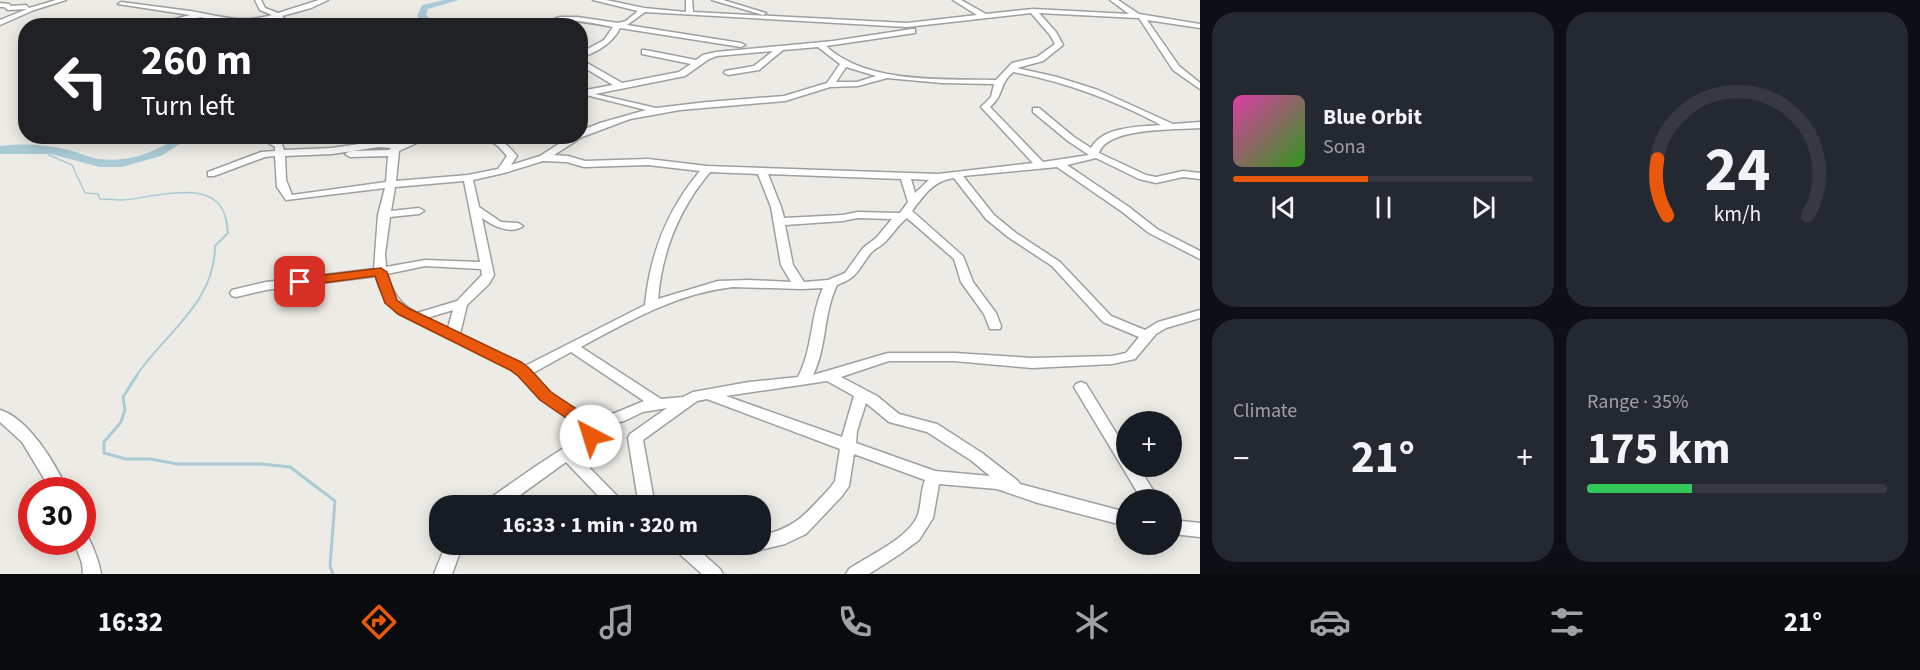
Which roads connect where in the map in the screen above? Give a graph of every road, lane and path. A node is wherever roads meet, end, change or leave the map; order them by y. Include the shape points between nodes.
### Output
1 (63, 0) edge
2 (258, 0) edge
3 (326, 0) edge
4 (596, 0) edge
5 (689, 0) edge
6 (715, 0) edge
7 (956, 0) edge
8 (1114, 0) edge
9 (121, 3) dead end
10 (0, 5) edge
11 (40, 7) junction
12 (171, 9) junction
13 (644, 10) junction
14 (1033, 11) junction
15 (690, 14) junction
16 (767, 14) dead end
17 (201, 15) junction
18 (277, 16) junction
19 (984, 16) junction
20 (1139, 16) junction
21 (185, 18) joint
22 (212, 18) edge
23 (265, 18) edge
24 (964, 19) junction
25 (588, 22) edge
26 (0, 23) edge
27 (617, 26) junction
28 (1200, 26) edge
29 (819, 43) junction
30 (779, 48) junction
31 (588, 51) edge
32 (645, 52) dead end
33 (698, 63) junction
34 (844, 64) junction
35 (588, 66) edge
36 (1012, 69) junction
37 (729, 73) dead end
38 (890, 75) junction
39 (1000, 82) junction
40 (830, 85) junction
41 (622, 87) junction
42 (1200, 87) edge
43 (588, 93) edge
44 (588, 95) edge
45 (1036, 110) dead end
46 (662, 111) junction
47 (1174, 128) junction
48 (1198, 129) edge
49 (588, 132) edge
50 (275, 144) edge
51 (410, 144) edge
52 (501, 144) edge
53 (566, 144) edge
54 (397, 150) junction
55 (279, 153) junction
56 (1094, 154) junction
57 (542, 158) junction
58 (1059, 164) junction
59 (1041, 166) junction
60 (707, 169) junction
61 (762, 170) junction
62 (501, 171) junction
63 (211, 174) dead end
64 (905, 176) junction
65 (958, 176) junction
66 (1200, 176) edge
67 (938, 177) junction
68 (468, 178) junction
69 (391, 184) junction
70 (476, 209) junction
71 (907, 210) junction
72 (419, 211) dead end
73 (383, 215) junction
74 (779, 222) junction
75 (518, 226) dead end
76 (1200, 256) edge
77 (485, 266) junction
78 (381, 272) junction
79 (832, 282) junction
80 (799, 285) junction
81 (236, 293) dead end
82 (461, 304) junction
83 (651, 308) junction
84 (1200, 314) edge
85 (417, 317) junction
86 (995, 326) dead end
87 (453, 334) junction
88 (1148, 336) junction
89 (572, 347) junction
90 (524, 372) junction
91 (829, 376) junction
92 (803, 380) junction
93 (1081, 387) dead end
94 (708, 394) junction
95 (862, 395) junction
96 (660, 405) junction
97 (0, 415) edge
98 (588, 424) junction
99 (1116, 445) edge
100 (847, 447) junction
101 (567, 454) junction
102 (51, 477) edge
103 (934, 477) junction
104 (1015, 488) junction
105 (508, 495) edge
106 (609, 495) edge
107 (645, 495) edge
108 (1116, 516) edge
109 (1182, 528) edge
110 (1200, 530) edge
111 (771, 540) edge
112 (88, 555) edge
113 (451, 555) edge
114 (692, 555) edge
115 (92, 574) edge
116 (443, 574) edge
117 (714, 574) edge
118 (855, 574) edge

1 - 11 street
2 - 18 street via 261,9
3 - 18 street
4 - 13 street
5 - 15 street
6 - 16 street
7 - 19 street
8 - 20 street
9 - 12 street
10 - 11 street
11 - 26 street
12 - 17 street
12 - 21 street via 166,15
13 - 15 street
13 - 27 street
14 - 19 street
14 - 20 street
14 - 36 street via 1059,44 1043,58
15 - 24 street via 907,25
17 - 21 street
17 - 22 street
18 - 23 street
19 - 24 street
20 - 28 street
20 - 42 street via 1168,59
24 - 29 street
25 - 27 street
27 - 30 street
27 - 31 street via 611,38
29 - 30 street
29 - 34 street
30 - 33 street via 716,54
30 - 37 street via 760,66
32 - 33 street
33 - 41 street via 682,74
34 - 38 street
34 - 40 street
35 - 41 street
36 - 39 street
36 - 47 street via 1119,100
38 - 39 street
38 - 40 street via 858,84
39 - 59 street via 996,98 986,105 986,110
40 - 46 street via 785,98
41 - 43 street
44 - 46 street
45 - 56 street
46 - 49 street via 619,118
47 - 48 street
47 - 56 street via 1112,136 1098,144
50 - 55 street
51 - 54 street
52 - 62 street via 512,156
53 - 57 street
54 - 55 street
54 - 69 street
55 - 63 street via 250,158
55 - 69 street via 288,198
56 - 58 street
56 - 66 street via 1151,179 1183,174
57 - 60 street via 592,164 657,162
57 - 62 street
58 - 59 street
58 - 76 street via 1153,231
59 - 65 street
60 - 61 street
60 - 83 street via 685,197 666,233 655,272
61 - 64 street
61 - 74 street
62 - 68 street
64 - 67 street
64 - 71 street
65 - 67 street
65 - 88 street via 990,217 1056,264 1107,319
67 - 71 street
68 - 69 street
68 - 70 street
69 - 73 street
70 - 75 street via 499,226
70 - 77 street
71 - 74 street
71 - 79 street via 881,241 867,250 848,276
71 - 86 street via 959,258 966,282
72 - 73 street
73 - 78 street
74 - 80 street via 787,265
77 - 78 street via 425,263
77 - 82 street via 486,279
78 - 81 street
78 - 85 street via 392,303
79 - 80 street
79 - 92 street via 817,347
80 - 83 street via 720,285
82 - 85 street
82 - 87 street
83 - 89 street via 621,319
84 - 88 street via 1162,325
85 - 87 street
87 - 90 street
88 - 91 street via 1130,356 1112,360 1009,362 908,356 877,360
89 - 90 street
89 - 96 street
90 - 98 street via 545,396
91 - 92 street
91 - 95 street
92 - 94 street
93 - 99 street
94 - 96 street via 696,393
94 - 100 street
94 - 107 street via 685,401 634,438
95 - 100 street
95 - 104 street via 894,418 932,428
96 - 98 street
97 - 102 street via 25,435
98 - 101 street via 590,438
100 - 103 street
100 - 111 street via 843,482 836,492 800,529
101 - 105 street
101 - 106 street
103 - 104 street via 974,479
103 - 118 street via 922,525 908,539
104 - 108 street
109 - 110 street
112 - 115 street
113 - 116 street
114 - 117 street

